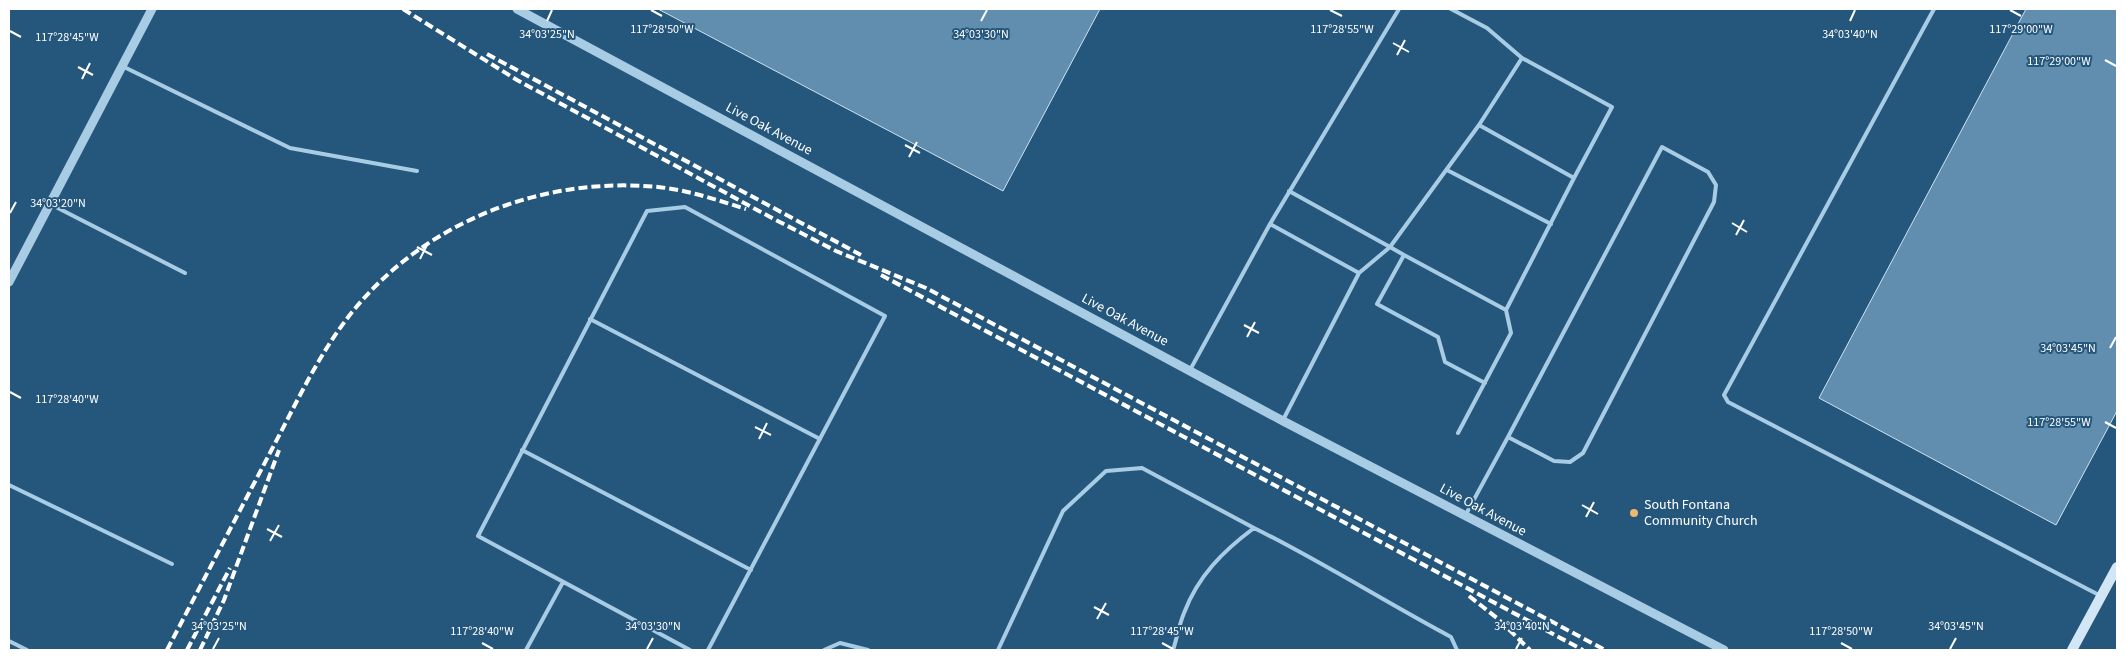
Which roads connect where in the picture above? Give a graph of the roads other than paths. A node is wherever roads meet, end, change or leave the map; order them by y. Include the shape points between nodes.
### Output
1 (152, 9) edge
2 (517, 9) edge
3 (1399, 9) edge
4 (1451, 9) edge
5 (1934, 9) edge
6 (1522, 58) junction
7 (122, 66) junction
8 (1479, 125) junction
9 (1446, 170) junction
10 (417, 171) dead end
11 (1574, 178) junction
12 (1289, 192) junction
13 (50, 204) junction
14 (1270, 224) junction
15 (1551, 224) junction
16 (1390, 247) junction
17 (1404, 254) junction
18 (185, 273) dead end
19 (1360, 273) junction
20 (9, 282) edge
21 (1506, 310) junction
22 (590, 319) junction
23 (1190, 370) junction
24 (1485, 383) junction
25 (1283, 421) junction
26 (1458, 433) dead end
27 (1508, 437) junction
28 (820, 439) junction
29 (522, 450) junction
30 (9, 485) edge
31 (1466, 516) junction
32 (1254, 528) junction
33 (172, 564) dead end
34 (2117, 567) edge
35 (751, 570) junction
36 (562, 582) junction
37 (2101, 596) junction
38 (9, 641) edge
39 (27, 650) edge
40 (526, 650) edge
41 (690, 650) edge
42 (708, 650) edge
43 (824, 650) edge
44 (868, 650) edge
45 (998, 650) edge
46 (1173, 650) edge
47 (1457, 650) edge
48 (1724, 650) edge
49 (2072, 650) edge

1 - 7 street
2 - 23 street, Live Oak Avenue
3 - 12 lane
4 - 6 lane via 1487,28
5 - 37 lane via 1724,395 1728,402
6 - 8 lane
6 - 11 lane via 1612,108
7 - 10 lane via 290,148
7 - 13 street
8 - 9 lane
8 - 11 lane
9 - 15 lane
9 - 16 lane
11 - 15 lane
12 - 14 lane
12 - 16 lane
13 - 18 lane
13 - 20 street
14 - 19 lane
14 - 23 lane
15 - 21 lane
16 - 17 lane
16 - 19 lane
17 - 21 lane
17 - 24 lane via 1377,304 1438,337 1445,362
19 - 25 lane
21 - 24 lane via 1510,333
22 - 28 lane
22 - 28 lane via 646,211 686,207 885,316
22 - 29 lane
23 - 25 street, Live Oak Avenue
24 - 26 lane
25 - 31 street, Live Oak Avenue
27 - 27 lane via 1554,461 1570,462 1583,453 1714,202 1716,185 1708,172 1662,148
27 - 31 lane
28 - 35 lane
29 - 35 lane
29 - 36 lane via 478,536
30 - 33 lane
31 - 48 street, Live Oak Avenue
32 - 45 lane via 1142,468 1106,471 1063,511
32 - 46 lane via 1227,547 1203,576 1184,613
32 - 47 lane via 1298,549 1312,561 1451,637
34 - 37 main road
35 - 42 lane
36 - 40 lane
36 - 41 lane
37 - 49 main road
38 - 39 lane
43 - 44 lane via 840,643

